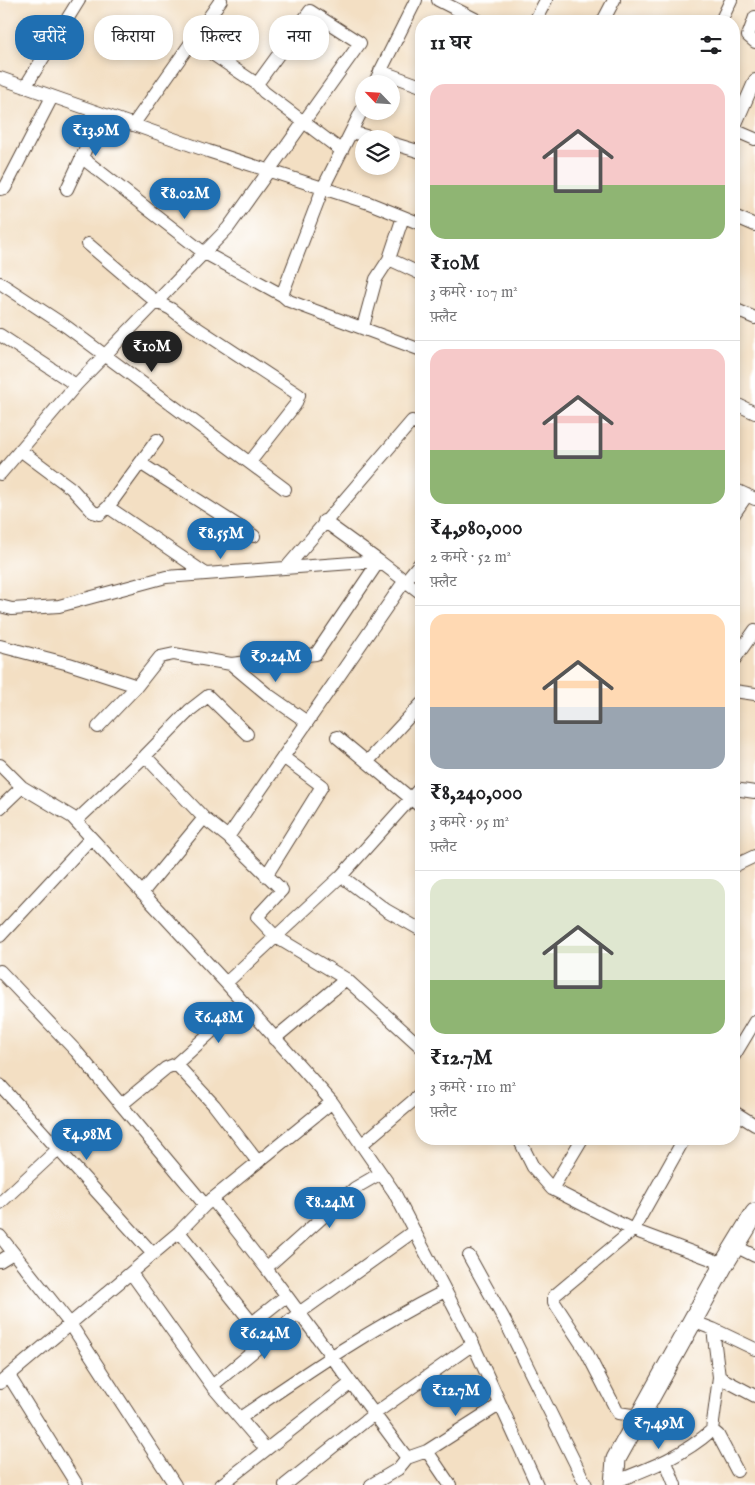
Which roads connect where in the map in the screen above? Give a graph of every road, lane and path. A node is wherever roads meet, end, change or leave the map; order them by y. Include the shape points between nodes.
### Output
1 (79, 0) edge
2 (416, 0) edge
3 (438, 0) edge
4 (546, 0) edge
5 (614, 0) edge
6 (731, 0) edge
7 (220, 1) edge
8 (211, 15) edge
9 (467, 15) edge
10 (539, 15) edge
11 (606, 15) edge
12 (724, 15) edge
13 (755, 17) edge
14 (755, 42) edge
15 (183, 55) edge
16 (222, 60) edge
17 (380, 71) junction
18 (378, 75) edge
19 (0, 78) edge
20 (755, 80) edge
21 (258, 84) junction
22 (415, 84) edge
23 (25, 87) junction
24 (52, 97) junction
25 (102, 114) junction
26 (740, 115) edge
27 (357, 120) edge
28 (303, 122) junction
29 (133, 125) junction
30 (351, 132) junction
31 (740, 132) edge
32 (355, 133) edge
33 (755, 139) edge
34 (400, 146) edge
35 (415, 150) edge
36 (342, 151) junction
37 (81, 157) junction
38 (268, 171) junction
39 (323, 188) junction
40 (67, 189) dead end
41 (0, 190) edge
42 (403, 217) junction
43 (740, 219) edge
44 (415, 222) edge
45 (755, 225) edge
46 (88, 244) dead end
47 (203, 252) junction
48 (389, 259) junction
49 (415, 271) edge
50 (0, 283) edge
51 (282, 295) junction
52 (155, 301) junction
53 (740, 312) edge
54 (755, 318) edge
55 (364, 327) junction
56 (0, 335) edge
57 (415, 348) edge
58 (104, 355) junction
59 (76, 385) junction
60 (740, 406) edge
61 (755, 413) edge
62 (415, 423) edge
63 (157, 440) dead end
64 (20, 450) junction
65 (250, 462) junction
66 (140, 464) junction
67 (0, 474) edge
68 (285, 489) dead end
69 (751, 497) edge
70 (108, 507) junction
71 (740, 508) edge
72 (324, 520) junction
73 (254, 536) dead end
74 (378, 561) junction
75 (286, 568) junction
76 (415, 569) edge
77 (206, 574) junction
78 (405, 581) junction
79 (415, 589) edge
80 (0, 606) edge
81 (755, 630) edge
82 (0, 646) edge
83 (740, 651) edge
84 (231, 664) junction
85 (137, 686) junction
86 (740, 693) edge
87 (755, 694) edge
88 (415, 710) edge
89 (307, 722) junction
90 (98, 727) dead end
91 (247, 734) dead end
92 (337, 737) dead end
93 (145, 756) junction
94 (283, 757) junction
95 (368, 761) junction
96 (0, 765) edge
97 (22, 787) junction
98 (740, 790) edge
99 (755, 792) edge
100 (415, 793) edge
101 (411, 797) junction
102 (415, 801) edge
103 (0, 808) edge
104 (204, 818) junction
105 (76, 821) junction
106 (228, 837) junction
107 (91, 838) junction
108 (755, 856) edge
109 (740, 863) edge
110 (266, 876) junction
111 (341, 876) junction
112 (142, 893) junction
113 (415, 927) edge
114 (0, 936) edge
115 (276, 937) junction
116 (0, 971) edge
117 (346, 979) junction
118 (226, 983) junction
119 (243, 1003) junction
120 (755, 1021) edge
121 (274, 1039) junction
122 (415, 1042) edge
123 (740, 1046) edge
124 (176, 1064) junction
125 (0, 1085) edge
126 (415, 1099) edge
127 (332, 1102) junction
128 (121, 1105) junction
129 (740, 1115) edge
130 (755, 1124) edge
131 (361, 1145) junction
132 (522, 1145) edge
133 (578, 1145) edge
134 (681, 1145) edge
135 (58, 1149) junction
136 (258, 1162) junction
137 (381, 1173) junction
138 (552, 1190) junction
139 (208, 1202) junction
140 (0, 1203) edge
141 (755, 1213) edge
142 (633, 1230) junction
143 (414, 1231) junction
144 (179, 1232) junction
145 (0, 1236) edge
146 (735, 1246) junction
147 (13, 1252) junction
148 (153, 1254) junction
149 (470, 1256) dead end
150 (755, 1256) edge
151 (0, 1261) edge
152 (724, 1264) junction
153 (266, 1268) junction
154 (131, 1273) junction
155 (445, 1291) junction
156 (286, 1296) junction
157 (299, 1313) junction
158 (692, 1321) junction
159 (71, 1325) junction
160 (713, 1329) junction
161 (473, 1344) junction
162 (755, 1349) edge
163 (330, 1356) junction
164 (719, 1376) junction
165 (4, 1380) edge
166 (351, 1383) junction
167 (212, 1386) junction
168 (755, 1396) edge
169 (499, 1405) junction
170 (374, 1414) junction
171 (639, 1416) junction
172 (240, 1418) junction
173 (712, 1430) junction
174 (265, 1448) junction
175 (427, 1451) junction
176 (407, 1458) junction
177 (666, 1462) junction
178 (737, 1472) dead end
179 (614, 1483) edge
180 (77, 1485) edge
181 (175, 1485) edge
182 (221, 1485) edge
183 (285, 1485) edge
184 (372, 1485) edge
185 (450, 1485) edge
186 (537, 1485) edge
187 (586, 1485) edge
188 (675, 1485) edge

1 - 23 street
2 - 17 street
3 - 9 street
4 - 10 street
5 - 11 street
6 - 12 street
7 - 8 street
13 - 14 street via 748,36
15 - 29 street
16 - 21 street
17 - 18 street
17 - 22 street
19 - 23 street
20 - 26 street
21 - 28 street
21 - 28 street via 310,11 360,43
23 - 24 street
24 - 25 street
24 - 41 street via 5,188
25 - 29 street
25 - 37 street
27 - 30 street
28 - 36 street
28 - 38 street
29 - 38 street
30 - 32 street
30 - 36 street
31 - 33 street
34 - 35 street
36 - 39 street
37 - 40 street
37 - 47 street
38 - 39 street
38 - 47 street via 228,228
39 - 42 street
39 - 51 street
42 - 44 street
42 - 48 street
43 - 45 street
46 - 52 street
47 - 51 street
47 - 52 street
48 - 49 street
48 - 55 street via 376,279
50 - 58 street
51 - 55 street via 289,301
52 - 58 street
52 - 65 street via 299,395 295,405
53 - 54 street
55 - 57 street
56 - 59 street
58 - 59 street
58 - 65 street
59 - 64 street
60 - 61 street
62 - 72 street via 412,421
63 - 66 street
64 - 67 street
64 - 70 street via 71,488 93,512 100,514
65 - 68 street
66 - 70 street
66 - 73 street
69 - 71 street
70 - 77 street
72 - 74 street
72 - 75 street
74 - 75 street
74 - 78 street
74 - 84 street via 316,654
75 - 77 street
76 - 78 street
77 - 80 street via 166,577 59,606 12,609
78 - 79 street
78 - 89 street
81 - 83 street
82 - 85 street
84 - 85 street via 174,654 160,657
84 - 89 street
85 - 90 street
86 - 87 street
88 - 95 street
89 - 94 street
91 - 93 street via 208,696
92 - 95 street
93 - 104 street
93 - 105 street
94 - 106 street
94 - 110 street via 322,786
95 - 101 street
96 - 97 street
97 - 103 street
97 - 105 street
98 - 99 street
100 - 101 street
101 - 102 street
101 - 111 street
104 - 106 street
104 - 112 street
105 - 107 street
106 - 110 street
107 - 112 street
107 - 114 street
108 - 109 street
110 - 115 street via 282,890 257,917
111 - 113 street via 386,910
111 - 115 street
112 - 118 street
115 - 117 street
115 - 118 street
116 - 128 street via 76,1051
117 - 121 street
117 - 122 street
118 - 119 street
119 - 121 street
119 - 124 street
120 - 123 street
121 - 127 street
124 - 128 street via 166,1068
124 - 136 street via 214,1105
125 - 135 street
126 - 131 street
127 - 131 street
127 - 136 street
128 - 139 street
129 - 130 street
131 - 137 street
132 - 138 street via 533,1167
133 - 138 street
134 - 142 street
135 - 140 street
135 - 148 street
136 - 139 street
137 - 143 street
137 - 153 street via 355,1188
138 - 142 street
139 - 144 street
139 - 153 street
141 - 146 street
142 - 152 street
142 - 171 street via 554,1296 554,1302 586,1351 618,1413
143 - 155 street
143 - 157 street
144 - 148 street
144 - 156 street via 252,1324
145 - 147 street
146 - 150 street
146 - 152 street
147 - 151 street
147 - 159 street
148 - 154 street
149 - 187 street
152 - 158 street
153 - 156 street
154 - 159 street
154 - 167 street
155 - 161 street
155 - 163 street
156 - 157 street
157 - 163 street
157 - 167 street
158 - 160 street
158 - 171 street
159 - 165 street
159 - 181 street
160 - 162 street
160 - 164 street
161 - 169 street
161 - 170 street
163 - 166 street
163 - 172 street
164 - 168 street
164 - 173 street
165 - 180 street
166 - 170 street
166 - 174 street
167 - 172 street
169 - 175 street
169 - 186 street
170 - 176 street
170 - 183 street
171 - 179 street via 616,1459
172 - 174 street
173 - 177 street via 695,1445
173 - 178 street via 718,1435
174 - 182 street
175 - 176 street
175 - 185 street
176 - 184 street via 398,1469
177 - 179 street
177 - 188 street

